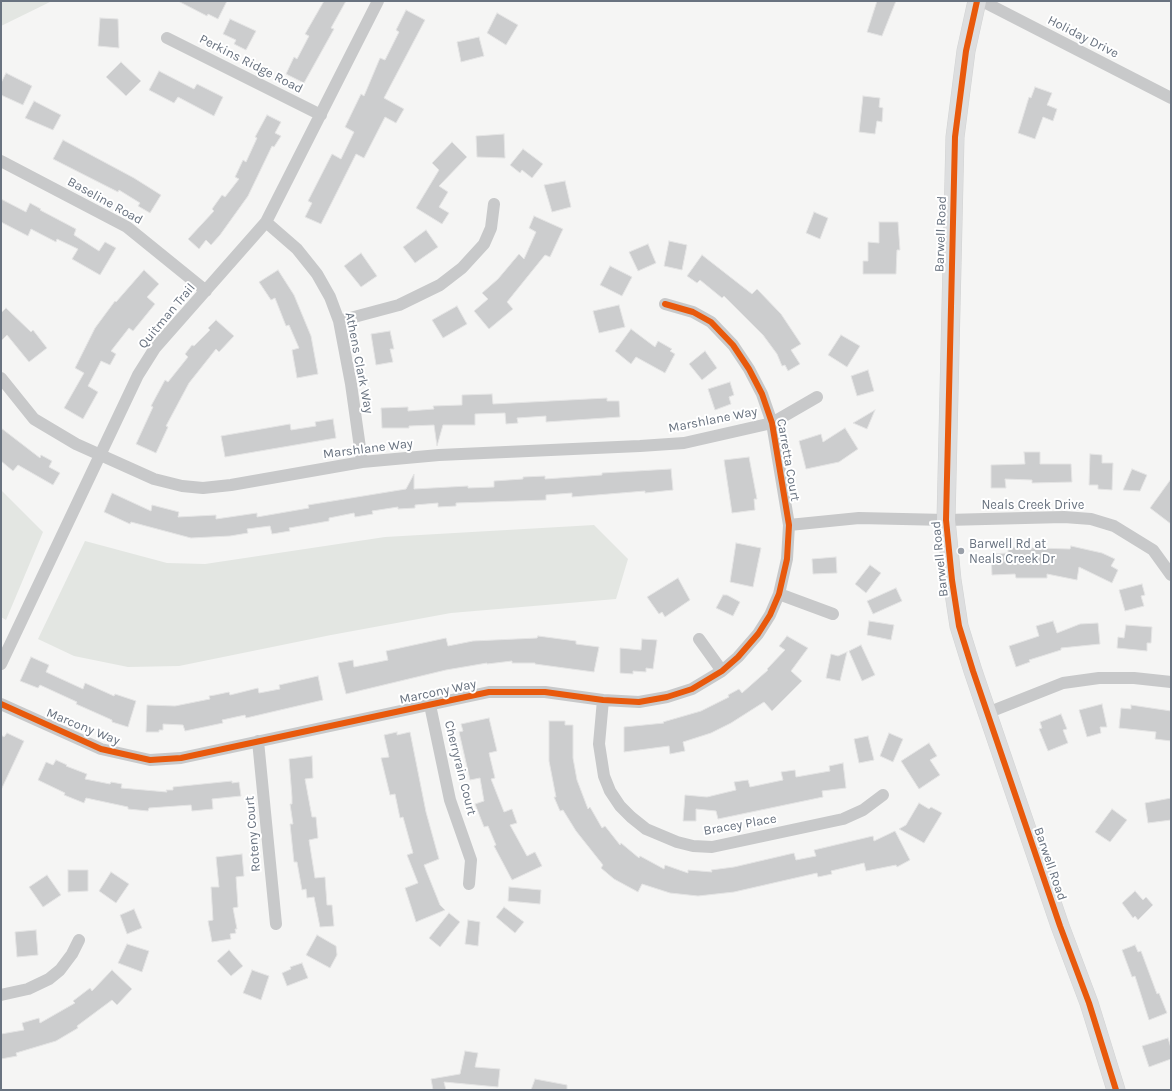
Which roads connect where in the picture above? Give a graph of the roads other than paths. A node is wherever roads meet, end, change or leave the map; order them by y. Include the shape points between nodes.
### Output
1 (378, 1) edge
2 (977, 1) edge
3 (982, 1) edge
4 (167, 38) dead end
5 (1171, 98) edge
6 (321, 115) junction
7 (1, 161) edge
8 (494, 204) dead end
9 (266, 222) junction
10 (206, 291) junction
11 (665, 304) dead end
12 (339, 321) junction
13 (1, 378) edge
14 (817, 397) dead end
15 (772, 423) junction
16 (100, 455) junction
17 (362, 462) junction
18 (946, 520) junction
19 (789, 525) junction
20 (1171, 575) edge
21 (779, 594) junction
22 (833, 614) dead end
23 (699, 639) dead end
24 (1, 664) edge
25 (722, 671) junction
26 (1171, 682) edge
27 (603, 700) junction
28 (1, 704) edge
29 (430, 705) junction
30 (987, 713) junction
31 (258, 741) junction
32 (883, 795) dead end
33 (469, 884) dead end
34 (276, 924) dead end
35 (79, 940) dead end
36 (1, 995) edge
37 (1116, 1090) edge

1 - 6 street, Quitman Trail
2 - 18 street, Barwell Road via 966,51 955,137
3 - 5 street, Holiday Drive
4 - 6 street, Perkins Ridge Road
6 - 9 street, Quitman Trail
7 - 10 street, Baseline Road via 127,227
8 - 12 street via 491,228 484,244 462,268 440,285 399,305
9 - 10 street, Quitman Trail
9 - 12 street, Athens Clark Way via 297,249 317,274 330,297
10 - 16 street, Quitman Trail via 155,348 138,376
11 - 15 street, Carretta Court via 693,312 711,322 733,345 762,394
12 - 17 street, Athens Clark Way
13 - 16 street, Marshlane Way via 34,419
14 - 15 street, Marshlane Way
15 - 17 street, Marshlane Way via 684,443 439,455
15 - 19 street, Carretta Court
16 - 17 street, Marshlane Way via 154,479 202,488 230,486
16 - 24 street, Quitman Trail
18 - 19 street, Neals Creek Drive via 859,518
18 - 20 street, Neals Creek Drive via 1091,519 1114,526 1153,550
18 - 30 street, Barwell Road via 959,626
19 - 21 street, Marcony Way via 787,559
21 - 22 street
21 - 25 street, Marcony Way via 758,634
23 - 25 street
25 - 27 street, Marcony Way via 692,689 667,697 639,702
26 - 30 street via 1106,678 1063,683
27 - 29 street, Marcony Way via 544,692 514,691 489,692
27 - 32 street, Bracey Place via 599,744 602,769 610,791 620,806 641,825 677,842 712,847 843,819 863,810
28 - 31 street, Marcony Way via 101,748 150,760 180,758
29 - 31 street, Marcony Way
29 - 33 street, Cherryrain Court via 450,800 471,860
30 - 37 street, Barwell Road via 1089,1003
31 - 34 street, Roteny Court
35 - 36 street via 60,970 49,979 28,989

